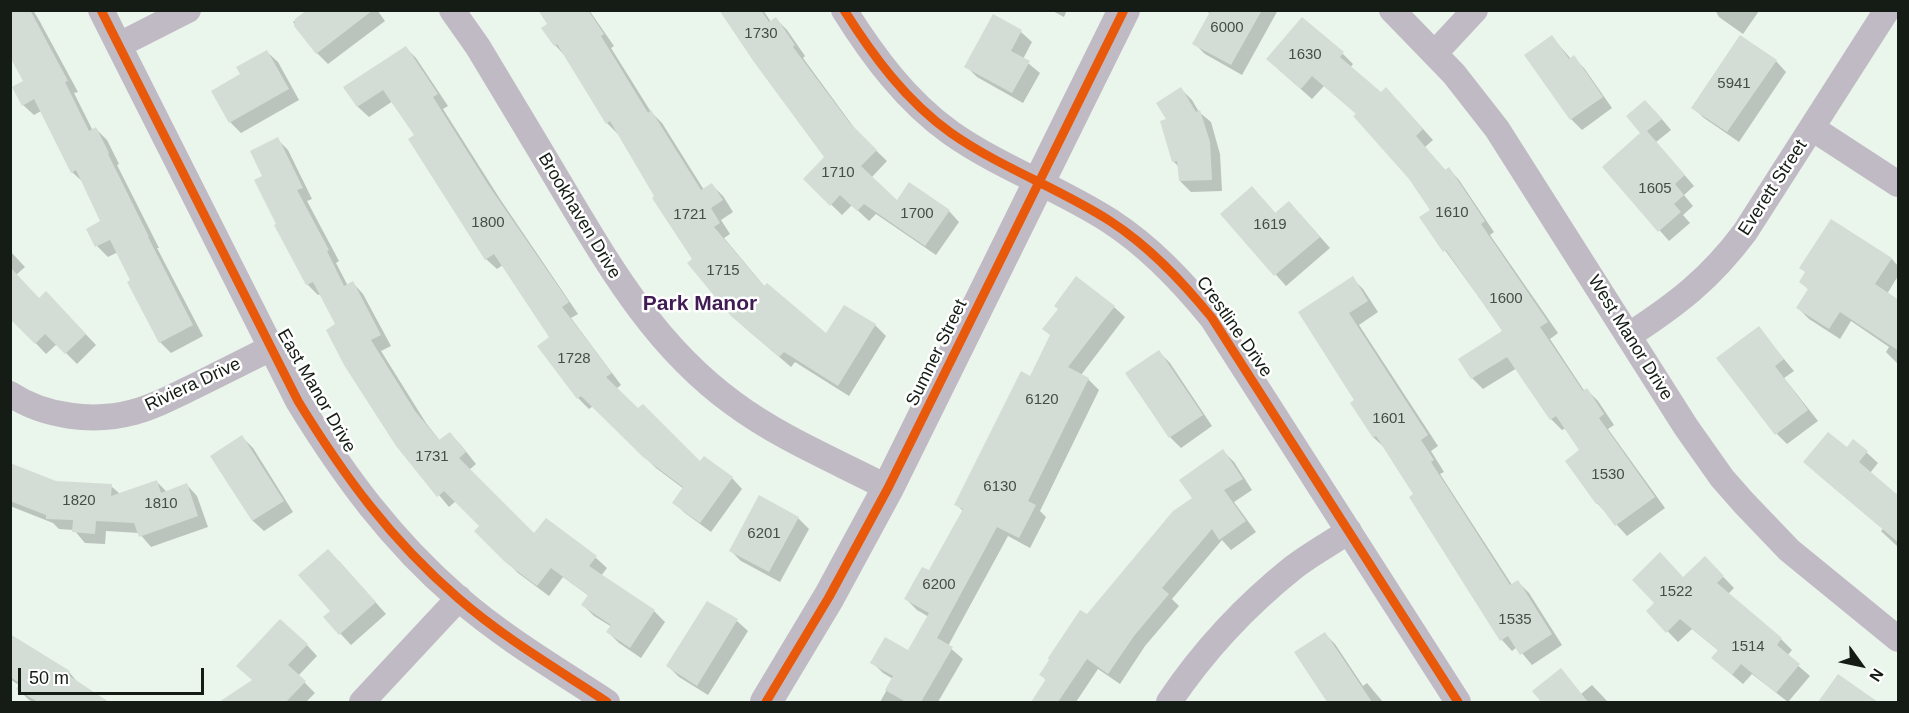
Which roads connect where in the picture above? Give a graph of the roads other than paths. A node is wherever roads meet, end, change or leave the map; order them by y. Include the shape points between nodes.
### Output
1 (101, 10) edge
2 (188, 10) edge
3 (452, 10) edge
4 (844, 10) edge
5 (1124, 10) edge
6 (1392, 10) edge
7 (1475, 10) edge
8 (1887, 10) edge
9 (119, 45) junction
10 (1436, 53) junction
11 (1812, 128) junction
12 (1039, 183) junction
13 (1899, 184) edge
14 (1628, 336) junction
15 (271, 348) junction
16 (10, 394) edge
17 (888, 488) junction
18 (1349, 531) junction
19 (459, 598) junction
20 (1899, 639) edge
21 (362, 702) edge
22 (608, 702) edge
23 (766, 702) edge
24 (1169, 702) edge
25 (1458, 702) edge

1 - 9 street, East Manor Drive
2 - 9 street
3 - 17 street, Brookhaven Drive via 619,282 652,327 732,403 779,433
4 - 12 street, Crestline Drive via 883,68 914,102 988,157
5 - 12 street, Sumner Street
6 - 10 street, West Manor Drive
7 - 10 street
8 - 11 street, Everett Street
9 - 15 street, East Manor Drive
10 - 14 street, West Manor Drive via 1497,129
11 - 13 street
11 - 14 street, Everett Street via 1745,232 1717,267 1668,310
12 - 17 street, Sumner Street
12 - 18 street, Crestline Drive via 1110,221 1148,249 1182,282 1212,318
14 - 20 street, West Manor Drive via 1686,427 1744,503 1814,573
15 - 16 street, Riviera Drive via 133,413 103,418 72,417 41,409
15 - 19 street, East Manor Drive via 330,454 368,505 415,558
17 - 23 street, Sumner Street
18 - 24 street via 1296,565 1250,604 1213,643
18 - 25 street, Crestline Drive
19 - 21 street
19 - 22 street, East Manor Drive via 504,634

